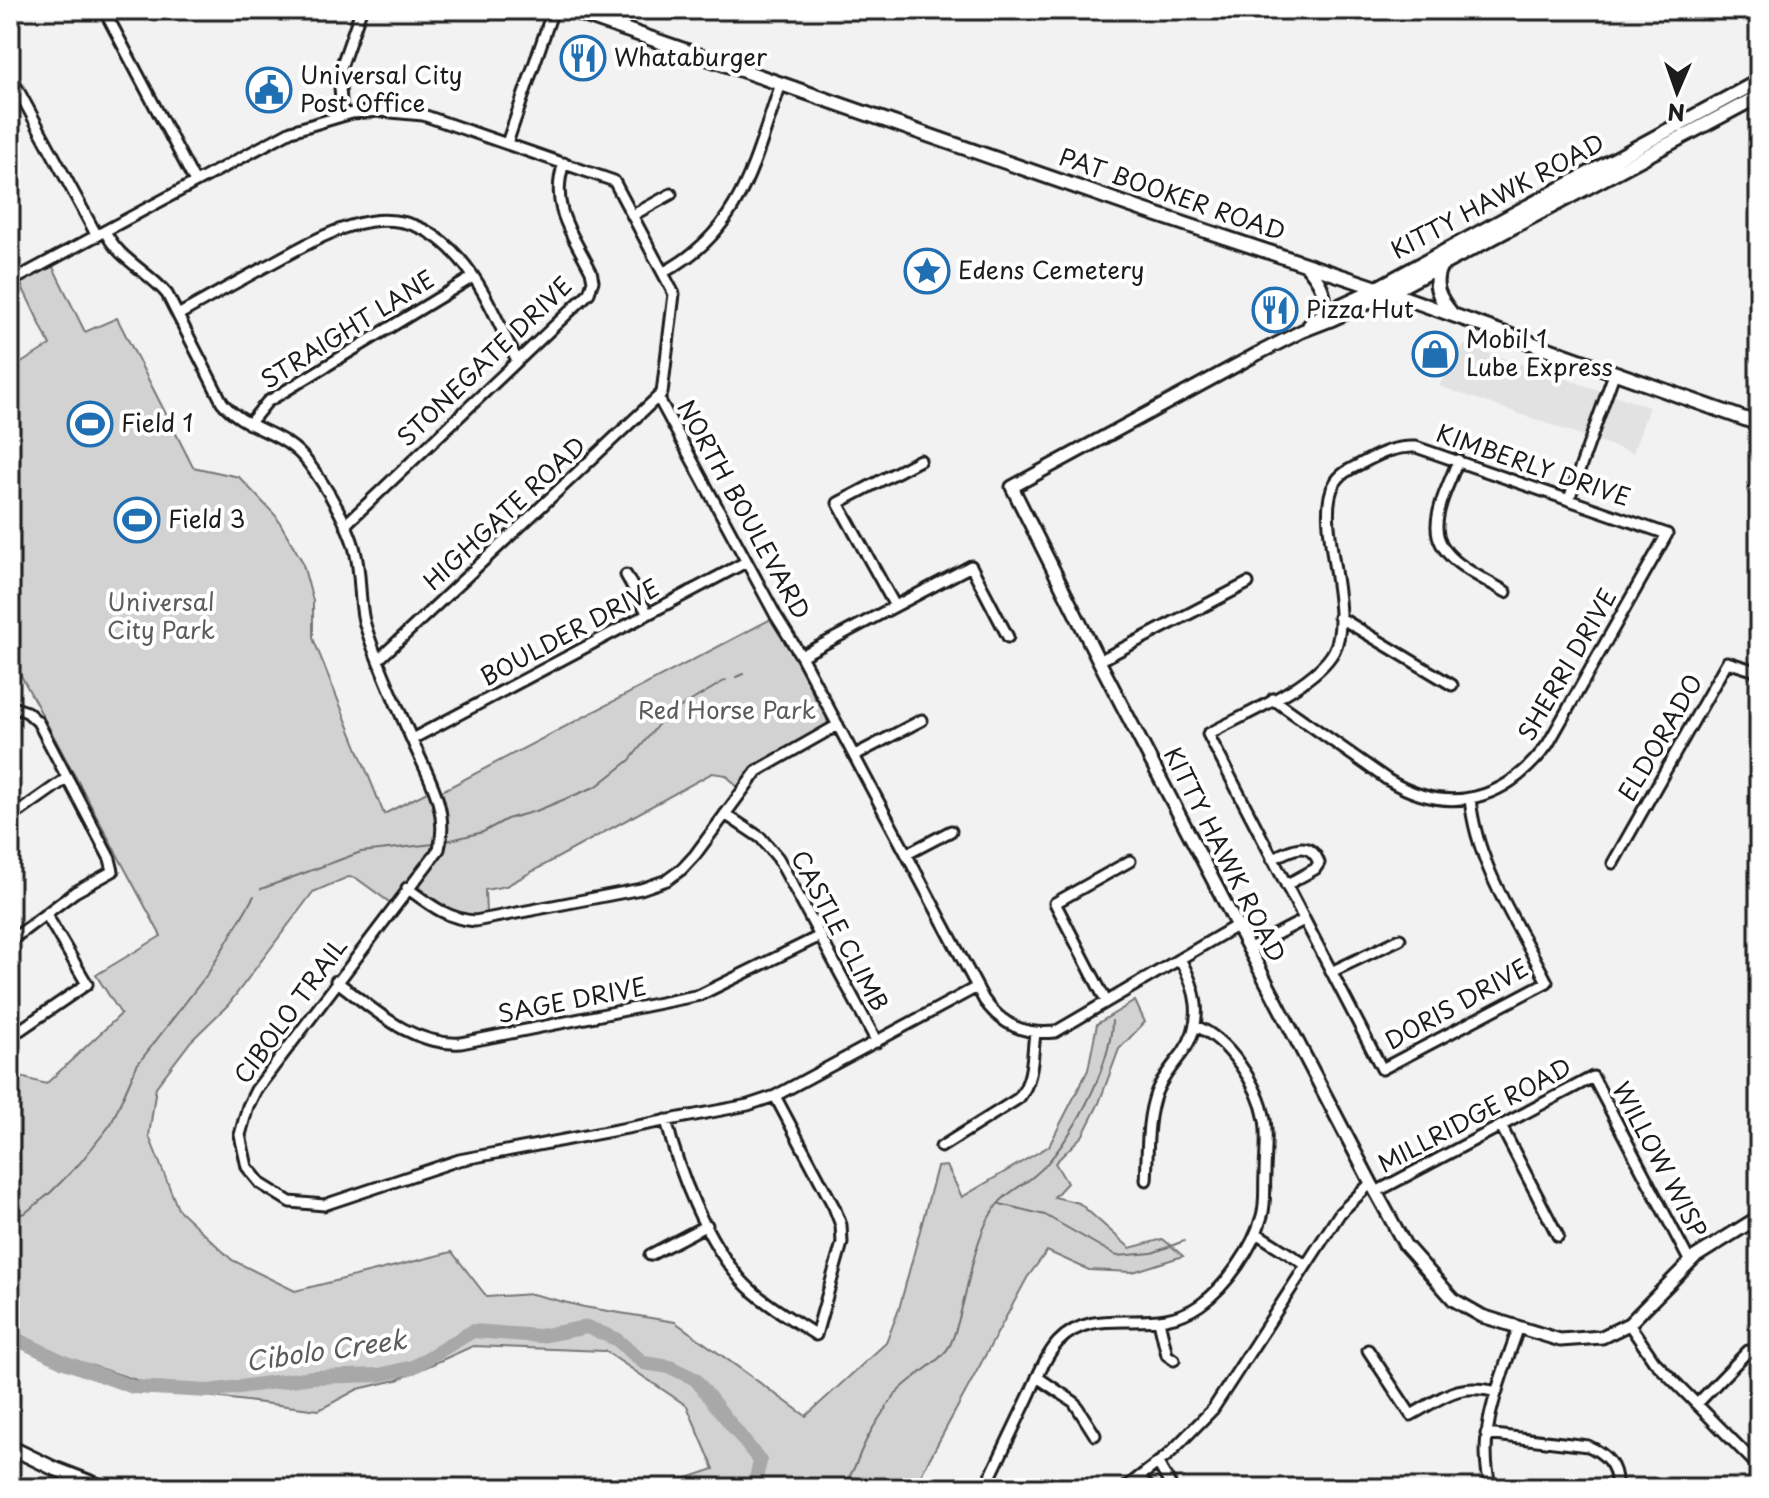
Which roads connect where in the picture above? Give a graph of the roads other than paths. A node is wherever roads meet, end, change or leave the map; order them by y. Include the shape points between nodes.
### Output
1 (104, 10) edge
2 (361, 10) edge
3 (553, 10) edge
4 (569, 10) edge
5 (594, 14) edge
6 (10, 75) edge
7 (1759, 81) edge
8 (781, 84) junction
9 (1759, 96) edge
10 (342, 115) junction
11 (507, 143) junction
12 (564, 163) junction
13 (1609, 169) junction
14 (195, 182) junction
15 (671, 194) dead end
16 (633, 215) junction
17 (1513, 220) junction
18 (101, 233) junction
19 (1305, 264) junction
20 (1441, 265) junction
21 (664, 272) junction
22 (473, 277) junction
23 (10, 282) edge
24 (1383, 290) junction
25 (1325, 312) junction
26 (178, 315) junction
27 (1454, 316) junction
28 (1302, 331) junction
29 (517, 360) junction
30 (1614, 374) junction
31 (658, 397) junction
32 (249, 424) junction
33 (1759, 424) edge
34 (920, 460) dead end
35 (1458, 460) junction
36 (1569, 499) junction
37 (345, 525) junction
38 (1667, 534) joint
39 (746, 562) junction
40 (626, 575) dead end
41 (1248, 583) dead end
42 (1506, 592) dead end
43 (895, 606) junction
44 (648, 614) junction
45 (1339, 617) junction
46 (1008, 637) dead end
47 (801, 656) junction
48 (379, 659) junction
49 (1099, 661) junction
50 (1759, 672) edge
51 (1452, 685) dead end
52 (1273, 699) junction
53 (10, 706) edge
54 (922, 720) dead end
55 (838, 725) junction
56 (412, 739) junction
57 (855, 755) junction
58 (67, 778) junction
59 (1470, 798) junction
60 (19, 812) dead end
61 (725, 814) junction
62 (951, 831) dead end
63 (907, 854) junction
64 (1272, 859) junction
65 (1130, 861) dead end
66 (1613, 863) dead end
67 (1286, 885) junction
68 (407, 888) junction
69 (46, 914) junction
70 (1304, 920) junction
71 (1236, 926) junction
72 (820, 936) junction
73 (1400, 939) dead end
74 (10, 941) edge
75 (1248, 949) junction
76 (1180, 959) junction
77 (1331, 972) junction
78 (336, 981) junction
79 (977, 987) junction
80 (1106, 1001) junction
81 (1195, 1026) junction
82 (20, 1030) dead end
83 (1035, 1033) junction
84 (877, 1042) junction
85 (1593, 1077) joint
86 (775, 1096) junction
87 (666, 1120) junction
88 (1501, 1126) junction
89 (941, 1147) dead end
90 (1146, 1180) dead end
91 (1374, 1188) junction
92 (1759, 1217) edge
93 (707, 1225) junction
94 (1256, 1233) junction
95 (1558, 1236) dead end
96 (650, 1255) dead end
97 (1690, 1262) junction
98 (1306, 1265) junction
99 (1159, 1321) junction
100 (1629, 1324) junction
101 (1518, 1329) junction
102 (1368, 1350) dead end
103 (1748, 1351) dead end
104 (1174, 1360) dead end
105 (1037, 1377) junction
106 (1497, 1392) junction
107 (1697, 1404) junction
108 (1486, 1434) junction
109 (1095, 1435) dead end
110 (10, 1447) edge
111 (1158, 1463) junction
112 (1759, 1467) edge
113 (1139, 1477) junction
114 (1759, 1481) edge
115 (1616, 1482) dead end
116 (1490, 1487) edge
117 (105, 1488) edge
118 (985, 1488) edge
119 (1125, 1488) edge
120 (1150, 1488) edge
121 (1172, 1488) edge
122 (1753, 1488) edge

1 - 14 street
2 - 10 street via 339,73
3 - 11 street
4 - 5 main road, PAT BOOKER ROAD
5 - 8 main road, PAT BOOKER ROAD
6 - 18 street, CIBOLO TRAIL
7 - 13 main road, KITTY HAWK ROAD
8 - 19 main road, PAT BOOKER ROAD
8 - 21 street via 730,215 694,253
9 - 13 main road, KITTY HAWK ROAD
10 - 11 street, NORTH BOULEVARD via 423,115
10 - 14 street, NORTH BOULEVARD via 291,131
11 - 12 street, NORTH BOULEVARD
12 - 16 street, NORTH BOULEVARD via 614,181
12 - 29 street, STONEGATE DRIVE via 560,212 593,281 589,293
13 - 17 main road, KITTY HAWK ROAD
14 - 18 street, NORTH BOULEVARD
15 - 16 street
16 - 21 street, NORTH BOULEVARD
17 - 20 main road, KITTY HAWK ROAD
17 - 24 main road, KITTY HAWK ROAD
18 - 23 street, NORTH BOULEVARD
18 - 26 street, CIBOLO TRAIL via 158,283
19 - 24 main road, PAT BOOKER ROAD
19 - 25 street via 1320,282
20 - 24 main road, KITTY HAWK ROAD
20 - 27 main road via 1436,274 1439,299
21 - 31 street, NORTH BOULEVARD via 674,294
22 - 26 street via 435,235 402,222 371,220 321,236
22 - 29 street
22 - 32 street, STRAIGHT LANE via 267,402
24 - 25 street, KITTY HAWK ROAD
24 - 27 main road, PAT BOOKER ROAD
24 - 28 street, KITTY HAWK ROAD
25 - 28 street, KITTY HAWK ROAD
26 - 32 street, CIBOLO TRAIL via 222,402
27 - 30 main road, PAT BOOKER ROAD
28 - 49 street, KITTY HAWK ROAD via 1012,487
29 - 37 street, STONEGATE DRIVE
30 - 33 main road, PAT BOOKER ROAD
30 - 36 street
31 - 39 street, NORTH BOULEVARD
31 - 48 street, HIGHGATE ROAD
32 - 37 street, CIBOLO TRAIL via 274,433 300,453
34 - 43 street via 838,503
35 - 36 street, KIMBERLY DRIVE
35 - 42 street via 1437,520 1438,536 1452,558
35 - 45 street, KIMBERLY DRIVE via 1416,447 1393,449 1344,472 1335,482 1328,502
36 - 38 street, KIMBERLY DRIVE
37 - 48 street, CIBOLO TRAIL via 357,559 364,621
38 - 59 street, SHERRI DRIVE via 1534,763 1508,785
39 - 44 street, BOULDER DRIVE
39 - 47 street, NORTH BOULEVARD
40 - 44 street
41 - 49 street
43 - 46 street via 971,566
43 - 47 street
44 - 56 street, BOULDER DRIVE
45 - 51 street
45 - 52 street, KIMBERLY DRIVE via 1340,634 1326,664
47 - 55 street, NORTH BOULEVARD
48 - 56 street, CIBOLO TRAIL
49 - 71 street, KITTY HAWK ROAD
50 - 66 street, ELDORADO via 1727,662
52 - 59 street, SHERRI DRIVE via 1398,786 1430,797
52 - 64 street, KIMBERLY DRIVE via 1208,734
53 - 58 street via 38,722
54 - 57 street
55 - 57 street, NORTH BOULEVARD
55 - 61 street via 757,771
56 - 68 street, CIBOLO TRAIL via 436,791 442,828 439,849
57 - 63 street, NORTH BOULEVARD
58 - 60 street
58 - 69 street via 113,871
59 - 77 street, DORIS DRIVE via 1484,859 1547,982 1382,1069
61 - 68 street via 682,869 641,889 475,921 438,910
61 - 72 street, CASTLE CLIMB via 770,847
62 - 63 street
63 - 79 street, NORTH BOULEVARD
64 - 67 street
64 - 67 street via 1293,847 1317,856 1315,869
65 - 80 street via 1055,903
67 - 70 street
68 - 78 street, CIBOLO TRAIL
69 - 74 street
69 - 82 street via 87,984
70 - 75 street
70 - 77 street
71 - 75 street, KITTY HAWK ROAD
71 - 76 street
72 - 78 street, SAGE DRIVE via 700,995 461,1043 415,1036
72 - 84 street, CASTLE CLIMB
73 - 77 street
75 - 91 street, KITTY HAWK ROAD
76 - 80 street
76 - 81 street via 1197,995
78 - 87 street, CIBOLO TRAIL via 256,1090 243,1123 247,1167 261,1184 290,1202 324,1205 459,1160
79 - 83 street, NORTH BOULEVARD via 1001,1020
79 - 84 street, CIBOLO TRAIL
80 - 83 street via 1055,1032
81 - 90 street via 1156,1093
81 - 94 street via 1228,1047 1263,1113 1264,1203
83 - 89 street via 1031,1076 1019,1098
84 - 86 street, CIBOLO TRAIL
85 - 88 street, MILLRIDGE ROAD
85 - 97 street, WILLOW WISP
86 - 87 street, CIBOLO TRAIL
86 - 93 street via 841,1225 842,1243 816,1335 743,1282
87 - 93 street via 686,1185
88 - 91 street, MILLRIDGE ROAD
88 - 95 street
91 - 98 street via 1340,1213
91 - 101 street, KITTY HAWK ROAD via 1410,1252 1454,1300
92 - 97 street
93 - 96 street
94 - 98 street
94 - 99 street via 1220,1288 1199,1306
97 - 100 street
98 - 111 street via 1213,1409
99 - 104 street via 1167,1355
99 - 105 street via 1082,1325 1059,1342
100 - 101 street, KITTY HAWK ROAD via 1602,1337 1574,1340
100 - 107 street via 1654,1361
101 - 106 street
102 - 106 street via 1411,1415 1466,1388
103 - 107 street
105 - 109 street via 1074,1402
105 - 118 street
106 - 108 street
107 - 112 street
108 - 115 street via 1588,1446 1611,1463
108 - 116 street
110 - 117 main road
111 - 113 street
111 - 121 street
113 - 119 street
113 - 120 street
114 - 122 street

